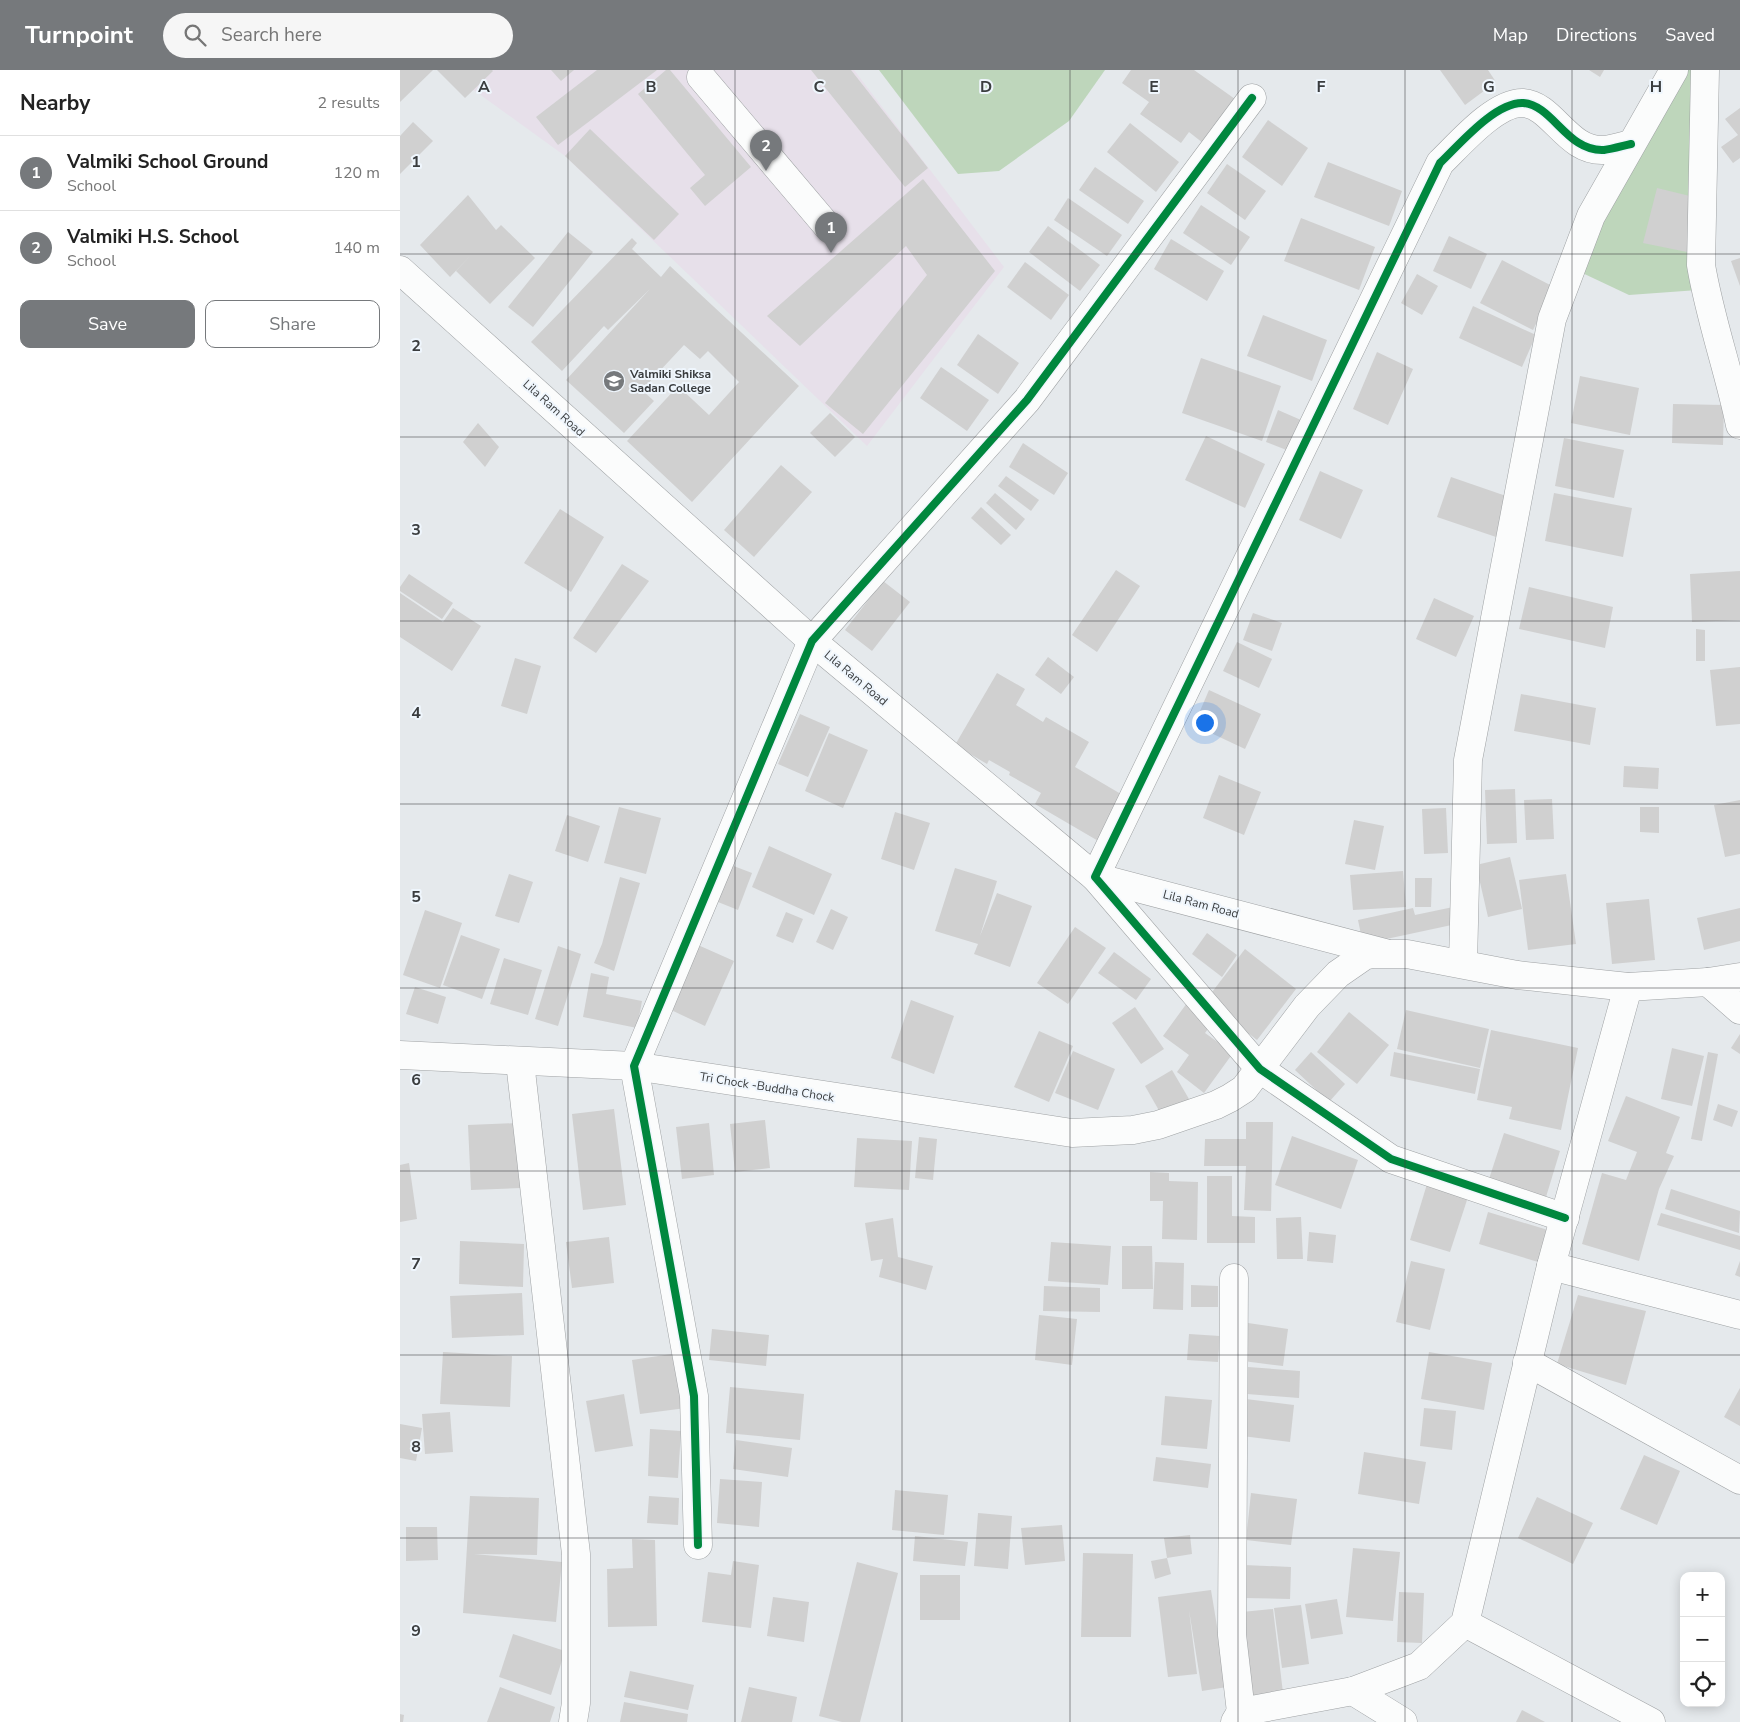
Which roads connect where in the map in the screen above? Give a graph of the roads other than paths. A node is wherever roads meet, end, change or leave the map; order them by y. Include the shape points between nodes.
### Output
1 (1674, 70) edge
2 (1705, 70) edge
3 (701, 77) dead end
4 (1252, 98) dead end
5 (1631, 144) junction
6 (828, 227) dead end
7 (400, 270) edge
8 (1740, 425) edge
9 (812, 641) junction
10 (1095, 877) junction
11 (1387, 953) junction
12 (1462, 964) junction
13 (1740, 977) edge
14 (1708, 982) junction
15 (1628, 988) junction
16 (1740, 1010) edge
17 (400, 1055) edge
18 (520, 1062) junction
19 (634, 1066) junction
20 (1260, 1069) junction
21 (1565, 1218) junction
22 (1551, 1266) junction
23 (1234, 1278) dead end
24 (1740, 1315) edge
25 (1528, 1362) junction
26 (1740, 1480) edge
27 (698, 1545) dead end
28 (1464, 1623) junction
29 (1353, 1690) junction
30 (1238, 1717) edge
31 (573, 1722) edge
32 (1404, 1722) edge
33 (1651, 1722) edge

1 - 5 street
2 - 8 street via 1701,265
3 - 6 street
4 - 9 street via 1027,400
5 - 10 street via 1603,150 1585,146 1571,139 1536,106 1522,103 1503,109 1476,127 1440,163
5 - 12 street via 1591,216 1552,319 1468,760
7 - 9 street, Lila Ram Road
9 - 10 street, Lila Ram Road
9 - 19 street
10 - 11 street, Lila Ram Road
10 - 20 street
11 - 12 street
11 - 20 street, Tri Chock -Buddha Chock via 1364,956 1338,974 1306,1006
12 - 15 street via 1517,975
13 - 14 street
14 - 15 street
14 - 16 street
15 - 21 street
17 - 18 street, Tri Chock -Buddha Chock
18 - 19 street, Tri Chock -Buddha Chock
18 - 31 street via 576,1554 576,1703
19 - 20 street, Tri Chock -Buddha Chock via 1072,1133 1132,1130 1158,1125 1216,1105 1244,1089
19 - 27 street via 694,1396
20 - 21 street via 1390,1159
21 - 22 street
22 - 24 street
22 - 25 street
23 - 30 street via 1232,1635
25 - 26 street
25 - 28 street
28 - 29 street via 1420,1666
28 - 33 street
29 - 30 street
29 - 32 street

